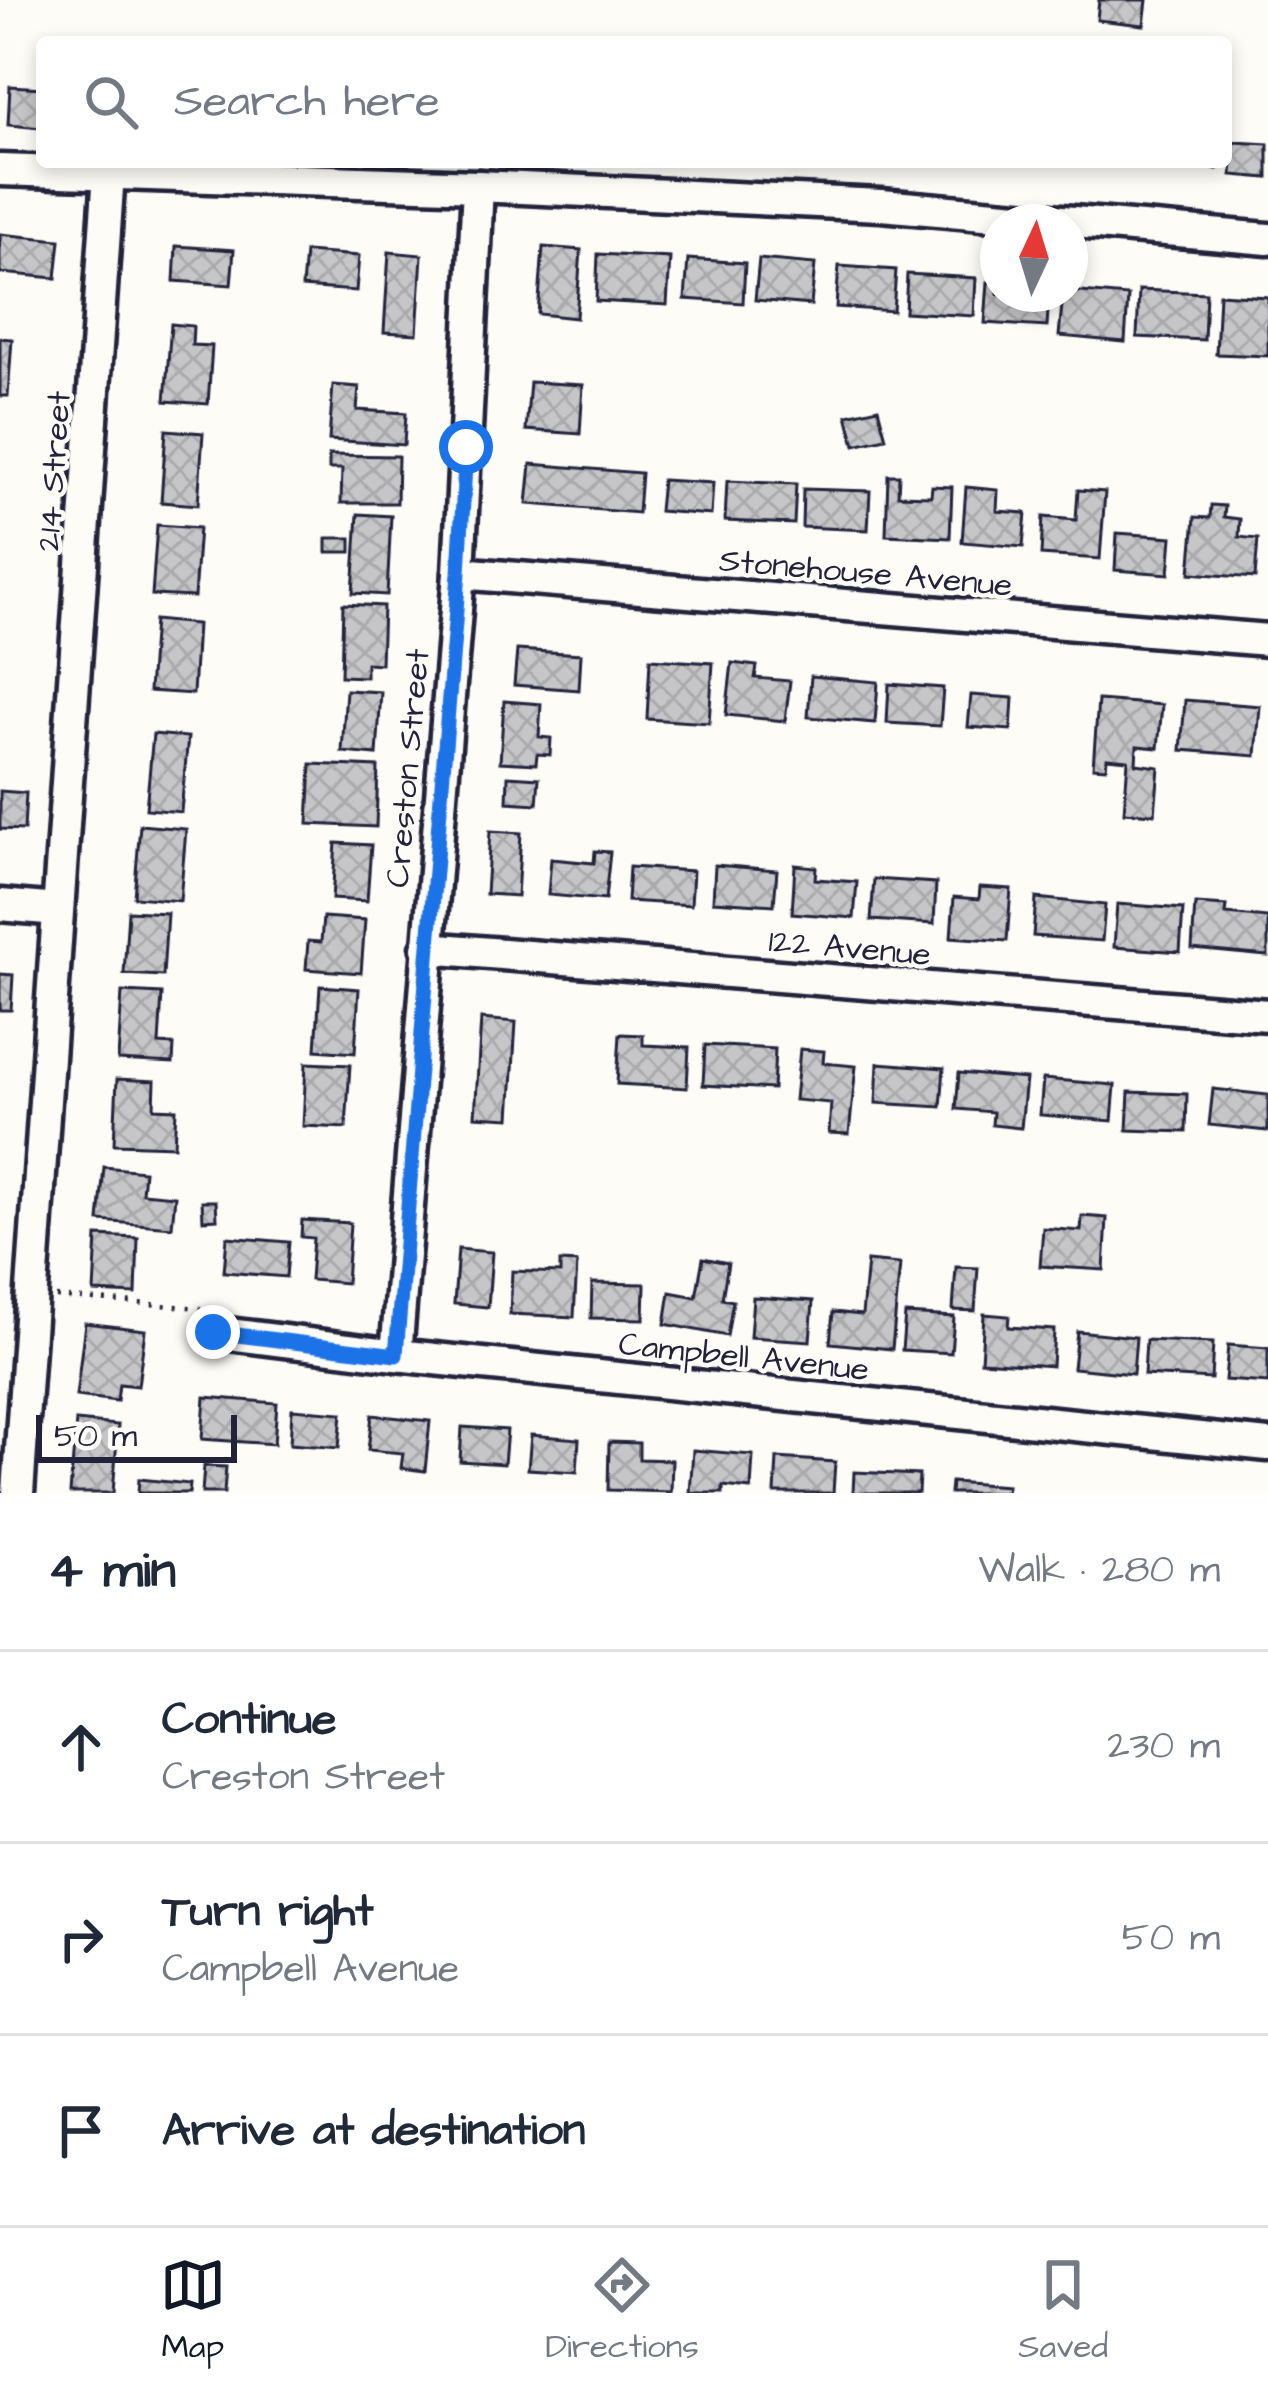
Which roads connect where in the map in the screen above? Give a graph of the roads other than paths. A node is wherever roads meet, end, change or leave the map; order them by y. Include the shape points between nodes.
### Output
1 (0, 170) edge
2 (109, 173) junction
3 (478, 186) junction
4 (1268, 238) edge
5 (459, 573) junction
6 (1268, 640) edge
7 (0, 905) edge
8 (58, 910) junction
9 (427, 948) junction
10 (1268, 1016) edge
11 (213, 1332) road end
12 (396, 1355) junction
13 (1268, 1445) edge
14 (18, 1493) edge

1 - 2 street
2 - 3 street
2 - 8 street, 214 Street
3 - 4 street via 881,205
3 - 5 street, Creston Street
5 - 6 street, Stonehouse Avenue
5 - 9 street, Creston Street
7 - 8 street
8 - 14 street, 214 Street
9 - 10 street, 122 Avenue
9 - 12 street, Creston Street
11 - 12 street, Campbell Avenue
12 - 13 street, Campbell Avenue

